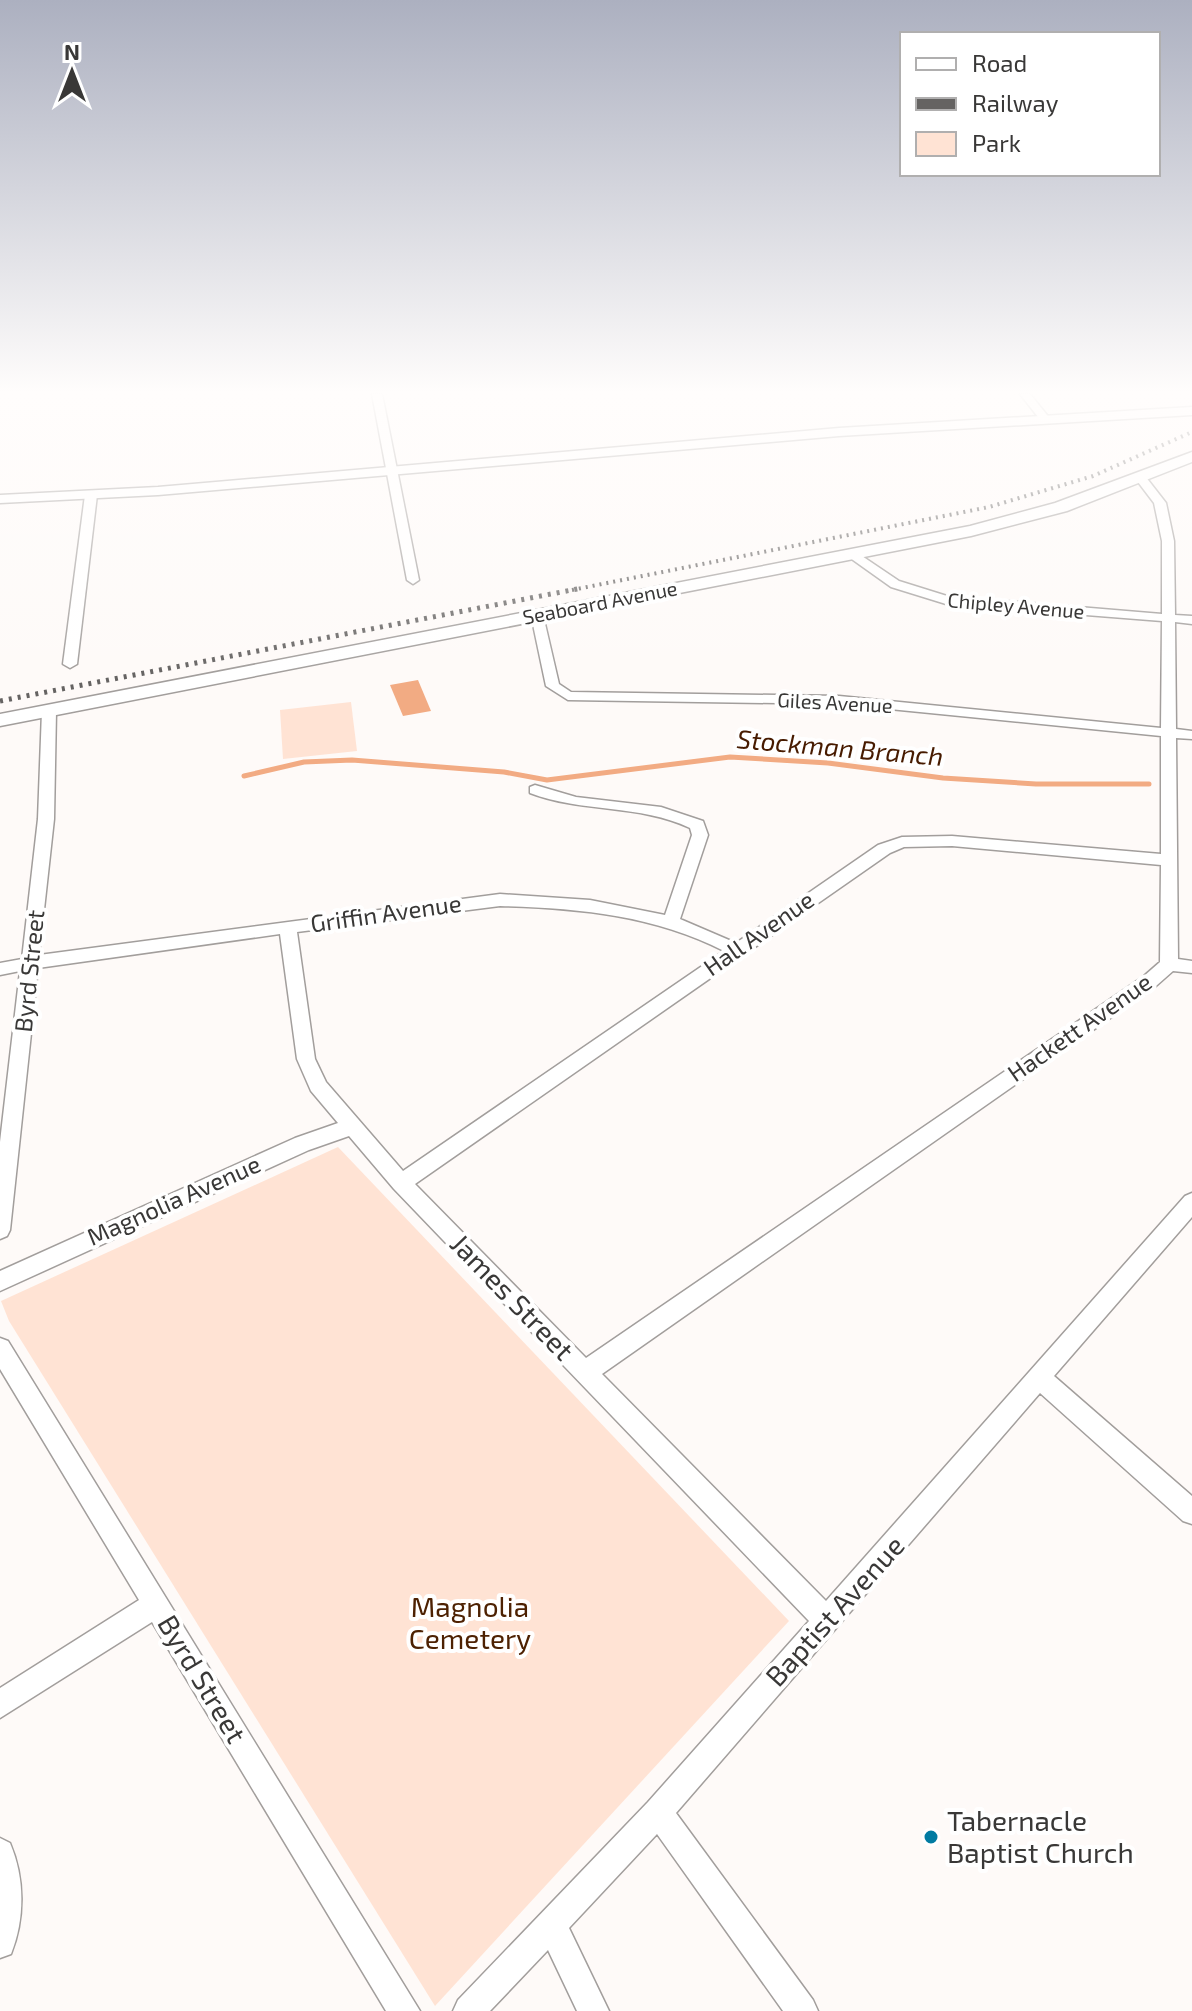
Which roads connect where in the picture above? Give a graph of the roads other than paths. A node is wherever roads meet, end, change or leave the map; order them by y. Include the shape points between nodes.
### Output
1 (180, 488) edge
2 (394, 488) edge
3 (1112, 488) edge
4 (1148, 488) edge
5 (91, 495) junction
6 (0, 499) edge
7 (852, 555) junction
8 (413, 580) dead end
9 (537, 615) junction
10 (1168, 618) junction
11 (1192, 620) edge
12 (70, 664) dead end
13 (49, 711) junction
14 (0, 720) edge
15 (1168, 733) junction
16 (1192, 735) edge
17 (535, 790) dead end
18 (1167, 860) junction
19 (671, 922) junction
20 (288, 927) junction
21 (736, 950) junction
22 (31, 963) junction
23 (1169, 964) junction
24 (1192, 967) edge
25 (0, 969) edge
26 (351, 1127) junction
27 (401, 1183) junction
28 (1192, 1202) edge
29 (0, 1230) edge
30 (0, 1281) edge
31 (0, 1348) edge
32 (585, 1372) junction
33 (1040, 1378) junction
34 (1192, 1512) edge
35 (156, 1604) junction
36 (826, 1620) junction
37 (0, 1704) edge
38 (658, 1812) junction
39 (0, 1853) edge
40 (551, 1923) junction
41 (0, 1943) edge
42 (404, 2011) edge
43 (469, 2011) edge
44 (593, 2011) edge
45 (802, 2011) edge

1 - 5 street
2 - 8 street
3 - 7 main road, Seaboard Avenue via 1020,519
4 - 10 street, Hackett Avenue via 1166,524
5 - 6 street
5 - 12 street
7 - 9 main road, Seaboard Avenue
7 - 10 street, Chipley Avenue via 895,584 946,600
9 - 13 main road, Seaboard Avenue
9 - 15 street, Giles Avenue via 553,686 568,696 839,700
10 - 11 street, Chipley Avenue
10 - 15 street, Hackett Avenue
13 - 14 main road, Seaboard Avenue
13 - 22 street, Byrd Street via 46,819
15 - 16 street, Giles Avenue
15 - 18 street, Hackett Avenue
17 - 19 street via 566,801 673,815 697,825 700,835
18 - 21 street, Hall Avenue via 952,841 902,842
18 - 23 street, Hackett Avenue
19 - 20 street, Griffin Avenue via 500,900
19 - 21 street, Griffin Avenue
20 - 22 street, Griffin Avenue
20 - 26 street, James Street via 306,1059 318,1086
21 - 27 street, Hall Avenue
22 - 25 street, Griffin Avenue
22 - 29 street, Byrd Street
23 - 24 street
23 - 32 street, Hackett Avenue
26 - 27 street, James Street
26 - 30 street, Magnolia Avenue via 302,1144
27 - 32 street, James Street
28 - 33 street, Baptist Avenue
31 - 35 street, Byrd Street
32 - 36 street, James Street
33 - 34 street
33 - 36 street, Baptist Avenue
35 - 37 street
35 - 42 street, Byrd Street
36 - 38 street, Baptist Avenue
38 - 40 street, Baptist Avenue
38 - 45 street
39 - 41 street via 8,1910
40 - 43 street, Baptist Avenue
40 - 44 street

